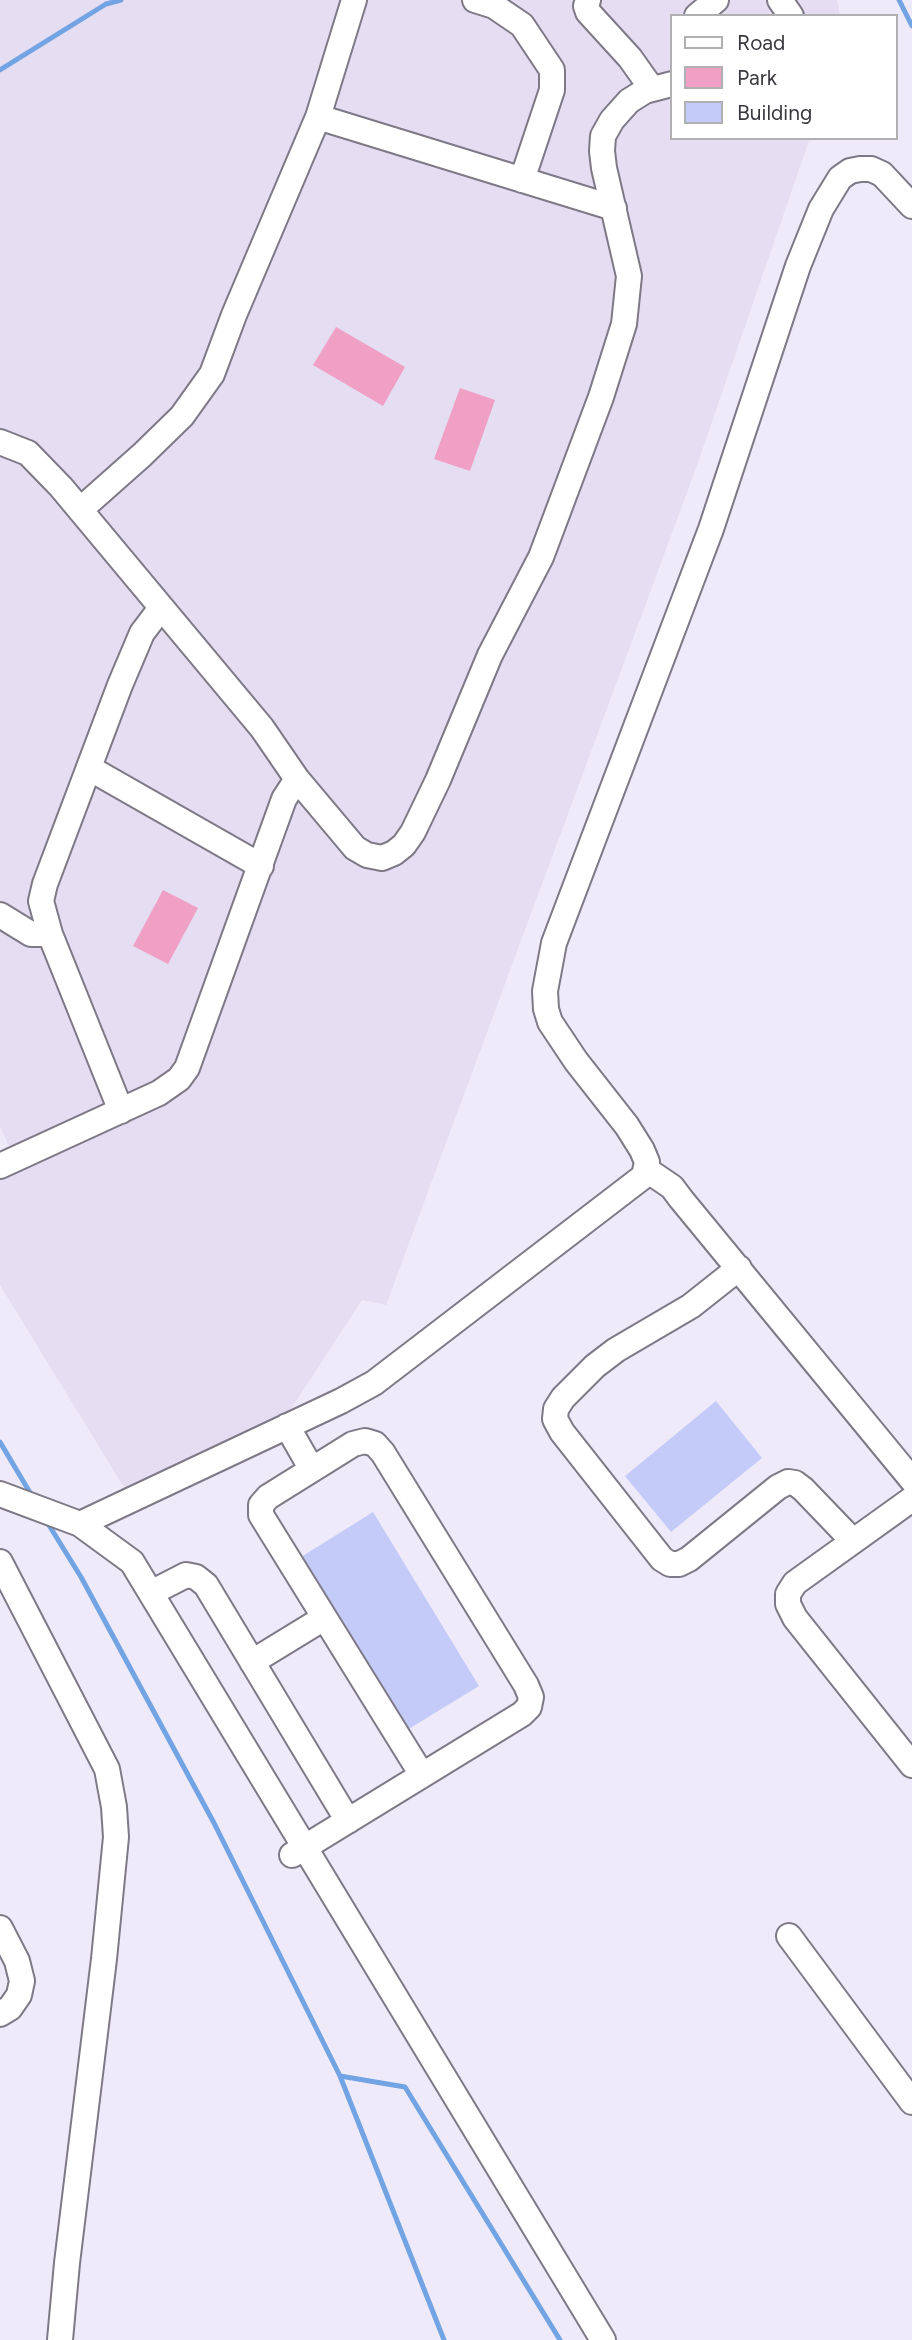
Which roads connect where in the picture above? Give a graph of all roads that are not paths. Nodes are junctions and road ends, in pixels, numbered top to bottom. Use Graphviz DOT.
graph roads {
  1 [pos="354,0"];
  2 [pos="475,0"];
  3 [pos="588,0"];
  4 [pos="662,87"];
  5 [pos="318,117"];
  6 [pos="522,180"];
  7 [pos="912,206"];
  8 [pos="614,208"];
  9 [pos="0,442"];
  10 [pos="80,510"];
  11 [pos="161,608"];
  12 [pos="89,768"];
  13 [pos="297,779"];
  14 [pos="261,866"];
  15 [pos="0,915"];
  16 [pos="50,934"];
  17 [pos="121,1111"];
  18 [pos="0,1166"];
  19 [pos="647,1171"];
  20 [pos="739,1268"];
  21 [pos="287,1426"];
  22 [pos="312,1468"];
  23 [pos="912,1480"];
  24 [pos="8,1497"];
  25 [pos="912,1499"];
  26 [pos="72,1520"];
  27 [pos="853,1541"];
  28 [pos="118,1554"];
  29 [pos="0,1562"];
  30 [pos="7,1592"];
  31 [pos="151,1593"];
  32 [pos="324,1618"];
  33 [pos="253,1662"];
  34 [pos="912,1765"];
  35 [pos="422,1775"];
  36 [pos="348,1821"];
  37 [pos="298,1851"];
  38 [pos="0,1928"];
  39 [pos="789,1936"];
  40 [pos="0,2014"];
  41 [pos="912,2102"];
  42 [pos="60,2340"];
  43 [pos="583,2340"];
  44 [pos="603,2340"];
  1 -- 5 [label="street"];
  2 -- 6 [label="street"];
  3 -- 4 [label="street"];
  4 -- 8 [label="street"];
  5 -- 6 [label="street"];
  5 -- 10 [label="street"];
  6 -- 8 [label="street"];
  7 -- 19 [label="street"];
  8 -- 13 [label="street"];
  9 -- 10 [label="street"];
  10 -- 11 [label="street"];
  11 -- 12 [label="street"];
  11 -- 13 [label="street"];
  12 -- 14 [label="street"];
  12 -- 16 [label="street"];
  13 -- 14 [label="street"];
  14 -- 17 [label="street"];
  15 -- 16 [label="street"];
  16 -- 17 [label="street"];
  17 -- 18 [label="street"];
  19 -- 20 [label="street"];
  19 -- 21 [label="street"];
  20 -- 23 [label="street"];
  20 -- 27 [label="street"];
  21 -- 22 [label="street"];
  21 -- 26 [label="street"];
  22 -- 32 [label="street"];
  22 -- 35 [label="street"];
  24 -- 26 [label="street"];
  25 -- 27 [label="street"];
  26 -- 28 [label="street"];
  27 -- 34 [label="street"];
  28 -- 31 [label="street"];
  28 -- 37 [label="street"];
  29 -- 30 [label="street"];
  30 -- 42 [label="street"];
  31 -- 33 [label="street"];
  31 -- 37 [label="street"];
  32 -- 33 [label="street"];
  32 -- 35 [label="street"];
  33 -- 36 [label="street"];
  35 -- 36 [label="street"];
  36 -- 37 [label="street"];
  37 -- 43 [label="street"];
  37 -- 44 [label="street"];
  38 -- 40 [label="street"];
  39 -- 41 [label="street"];
}
